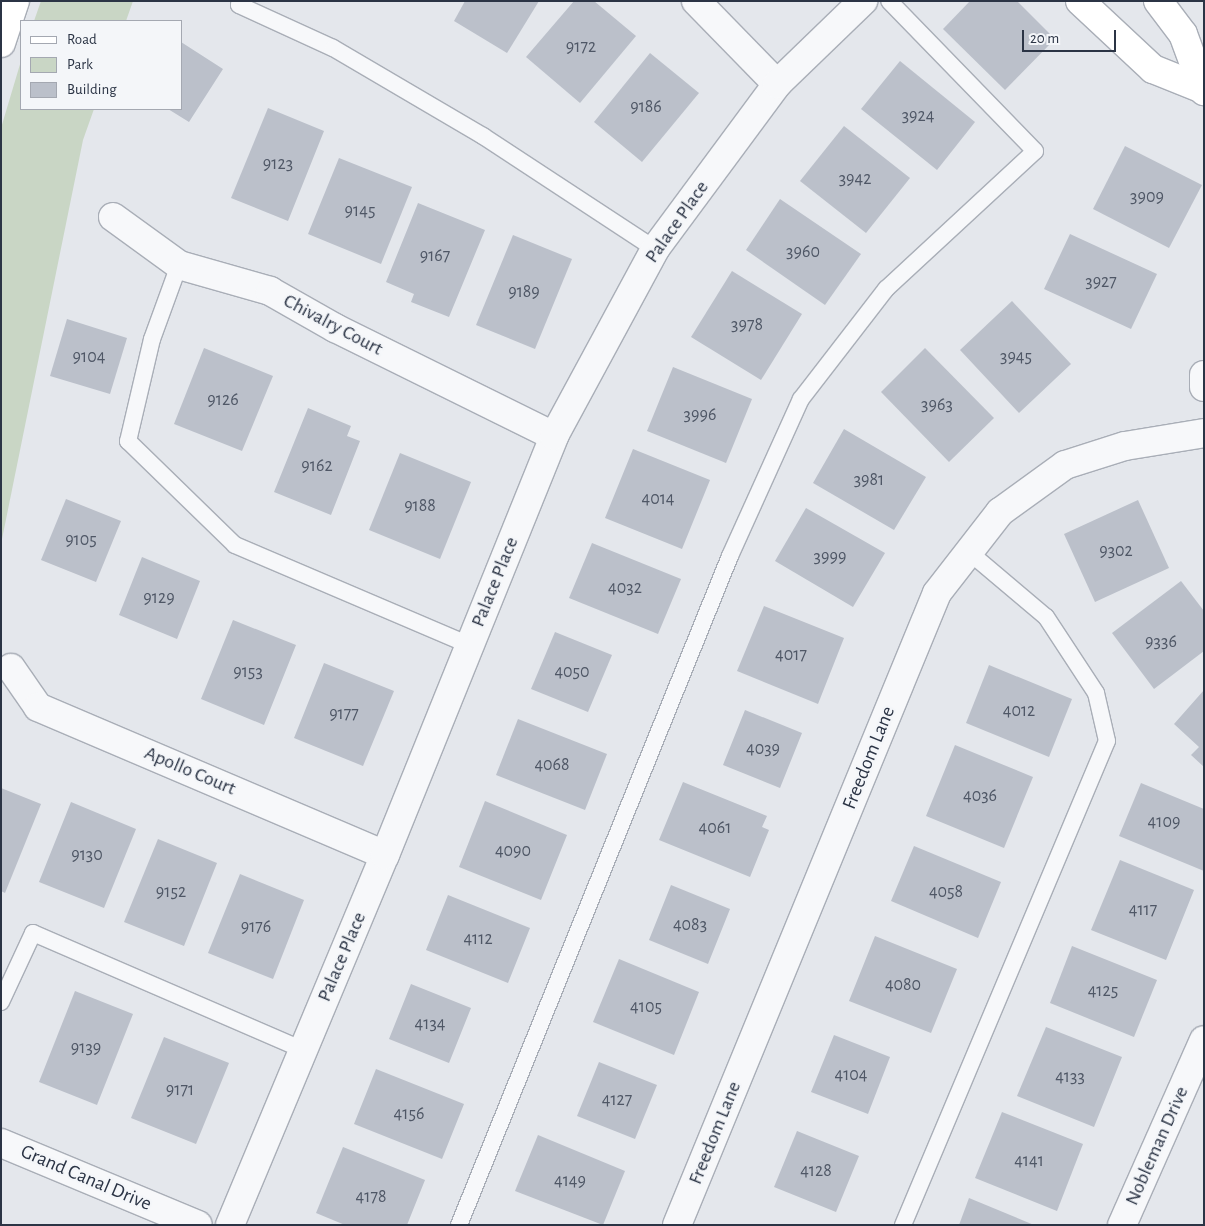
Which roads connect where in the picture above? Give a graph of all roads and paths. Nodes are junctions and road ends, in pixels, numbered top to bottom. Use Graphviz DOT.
graph roads {
  1 [pos="15,1"];
  2 [pos="240,1"];
  3 [pos="696,1"];
  4 [pos="863,1"];
  5 [pos="889,1"];
  6 [pos="1080,1"];
  7 [pos="1158,1"];
  8 [pos="1,43"];
  9 [pos="777,84"];
  10 [pos="1202,90"];
  11 [pos="113,217"];
  12 [pos="655,249"];
  13 [pos="180,264"];
  14 [pos="1204,375"];
  15 [pos="1204,387"];
  16 [pos="1204,433"];
  17 [pos="554,436"];
  18 [pos="969,552"];
  19 [pos="469,645"];
  20 [pos="11,668"];
  21 [pos="385,854"];
  22 [pos="1,1002"];
  23 [pos="1204,1040"];
  24 [pos="303,1050"];
  25 [pos="1,1143"];
  26 [pos="198,1225"];
  27 [pos="230,1225"];
  28 [pos="459,1225"];
  29 [pos="677,1225"];
  30 [pos="903,1225"];
  31 [pos="1122,1225"];
  1 -- 8 [label="street"];
  2 -- 12 [label="lane"];
  3 -- 9 [label="street"];
  4 -- 9 [label="street, Palace Place"];
  5 -- 28 [label="lane"];
  6 -- 10 [label="street"];
  7 -- 10 [label="street"];
  9 -- 12 [label="street, Palace Place"];
  11 -- 13 [label="street, Chivalry Court"];
  12 -- 17 [label="street, Palace Place"];
  13 -- 17 [label="street, Chivalry Court"];
  13 -- 19 [label="lane"];
  14 -- 15 [label="street"];
  16 -- 18 [label="street, Freedom Lane"];
  17 -- 19 [label="street, Palace Place"];
  18 -- 29 [label="street, Freedom Lane"];
  18 -- 30 [label="lane"];
  19 -- 21 [label="street, Palace Place"];
  20 -- 21 [label="street, Apollo Court"];
  21 -- 24 [label="street, Palace Place"];
  22 -- 24 [label="lane"];
  23 -- 31 [label="street, Nobleman Drive"];
  24 -- 27 [label="street, Palace Place"];
  25 -- 26 [label="street, Grand Canal Drive"];
}
